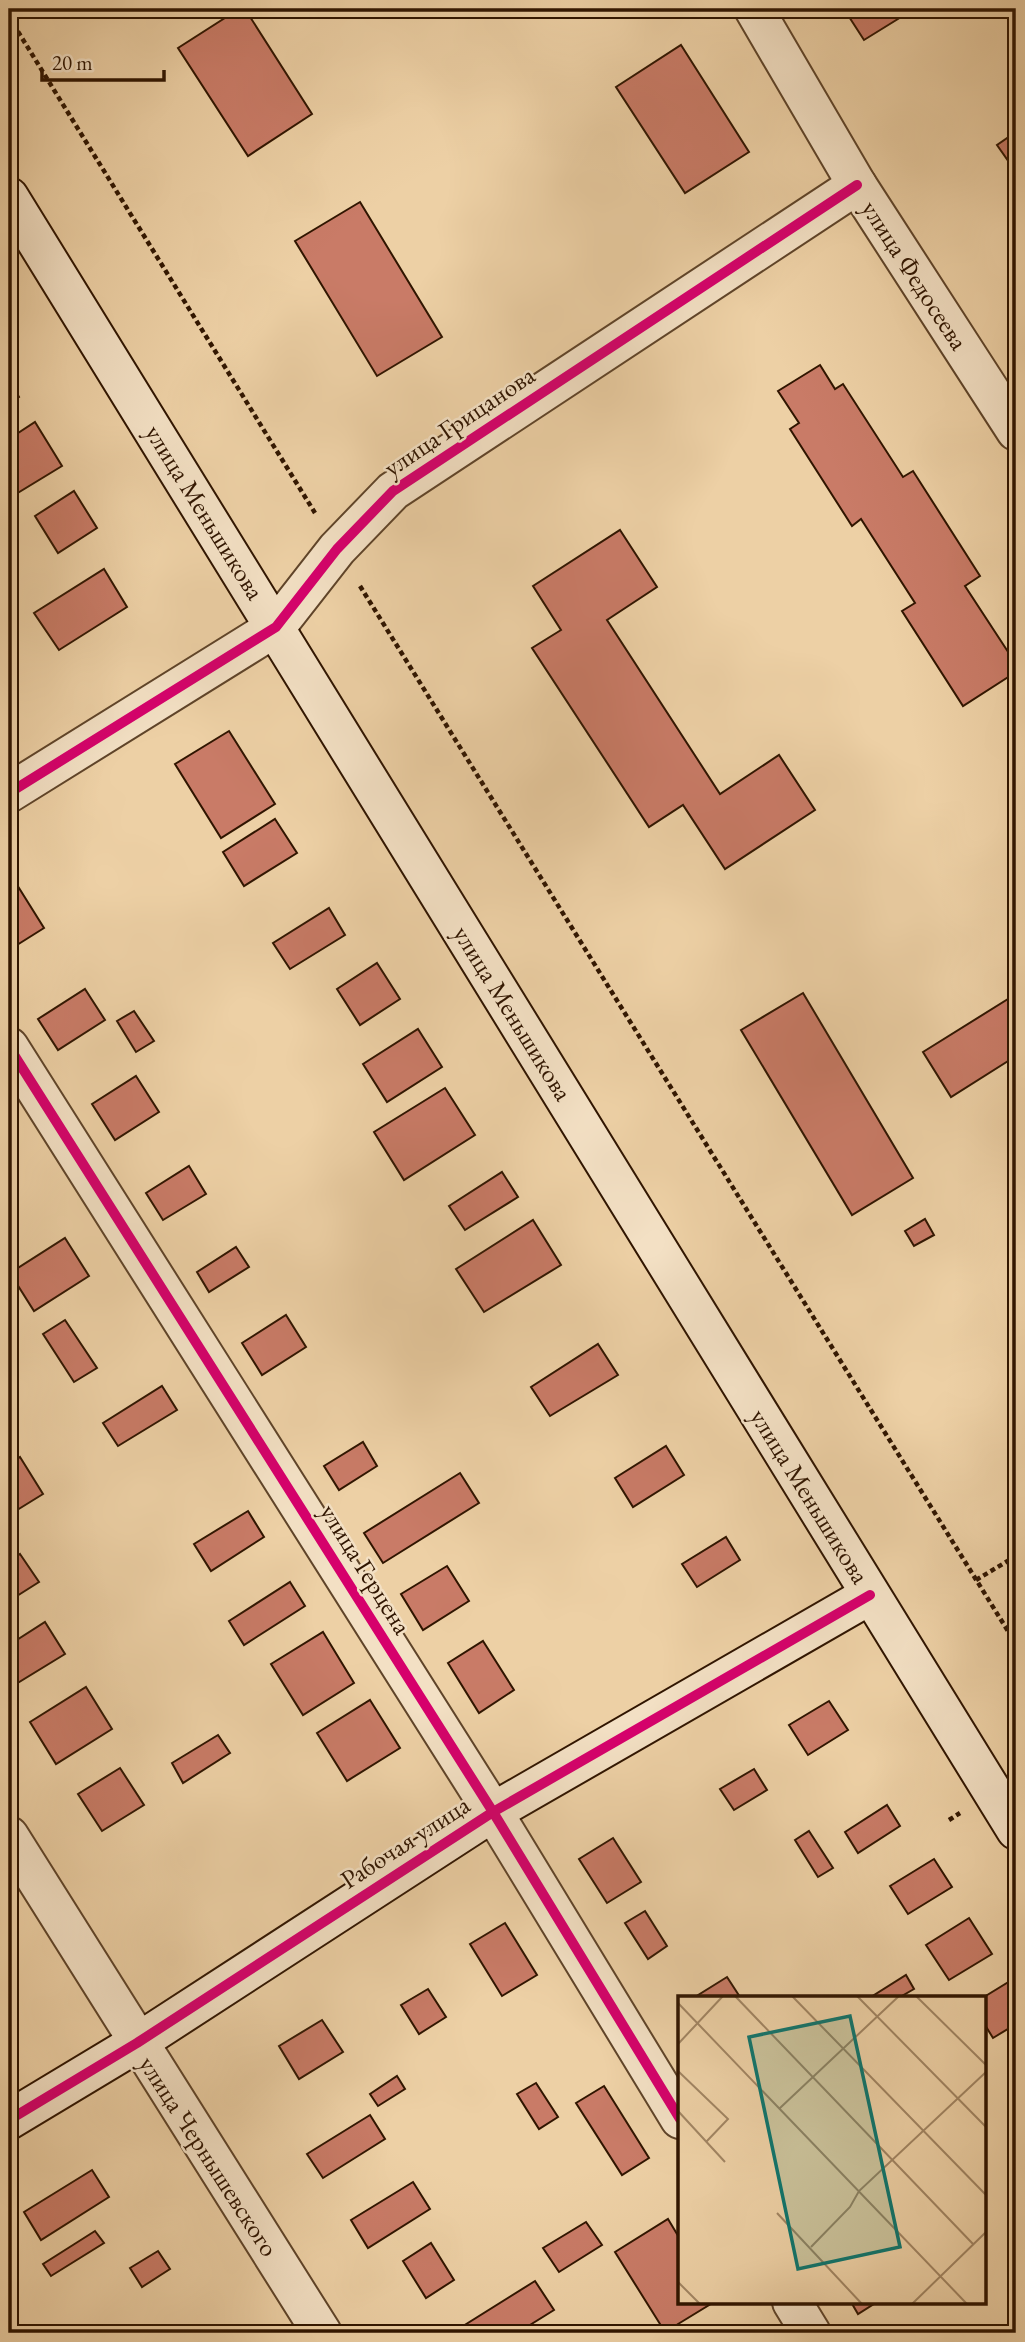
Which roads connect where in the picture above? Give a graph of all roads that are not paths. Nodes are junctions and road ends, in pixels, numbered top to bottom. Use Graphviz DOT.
graph roads {
  1 [pos="754,9"];
  2 [pos="857,185"];
  3 [pos="9,197"];
  4 [pos="1016,431"];
  5 [pos="276,627"];
  6 [pos="9,793"];
  7 [pos="9,1047"];
  8 [pos="870,1594"];
  9 [pos="493,1812"];
  10 [pos="1016,1830"];
  11 [pos="9,1836"];
  12 [pos="137,2043"];
  13 [pos="678,2116"];
  14 [pos="9,2120"];
  15 [pos="793,2304"];
  16 [pos="322,2333"];
  17 [pos="811,2333"];
  1 -- 2 [label="street, улица Федосеева"];
  2 -- 4 [label="street, улица Федосеева"];
  2 -- 5 [label="street, улица Грицанова"];
  3 -- 5 [label="street, улица Меньшикова"];
  5 -- 6 [label="street, улица Грицанова"];
  5 -- 8 [label="street, улица Меньшикова"];
  7 -- 9 [label="street, улица Герцена"];
  8 -- 9 [label="street, Рабочая улица"];
  8 -- 10 [label="street, улица Меньшикова"];
  9 -- 12 [label="street, Рабочая улица"];
  9 -- 13 [label="street, улица Герцена"];
  11 -- 12 [label="street, улица Чернышевского"];
  12 -- 14 [label="street, Рабочая улица"];
  12 -- 16 [label="street, улица Чернышевского"];
  15 -- 17 [label="street"];
}
